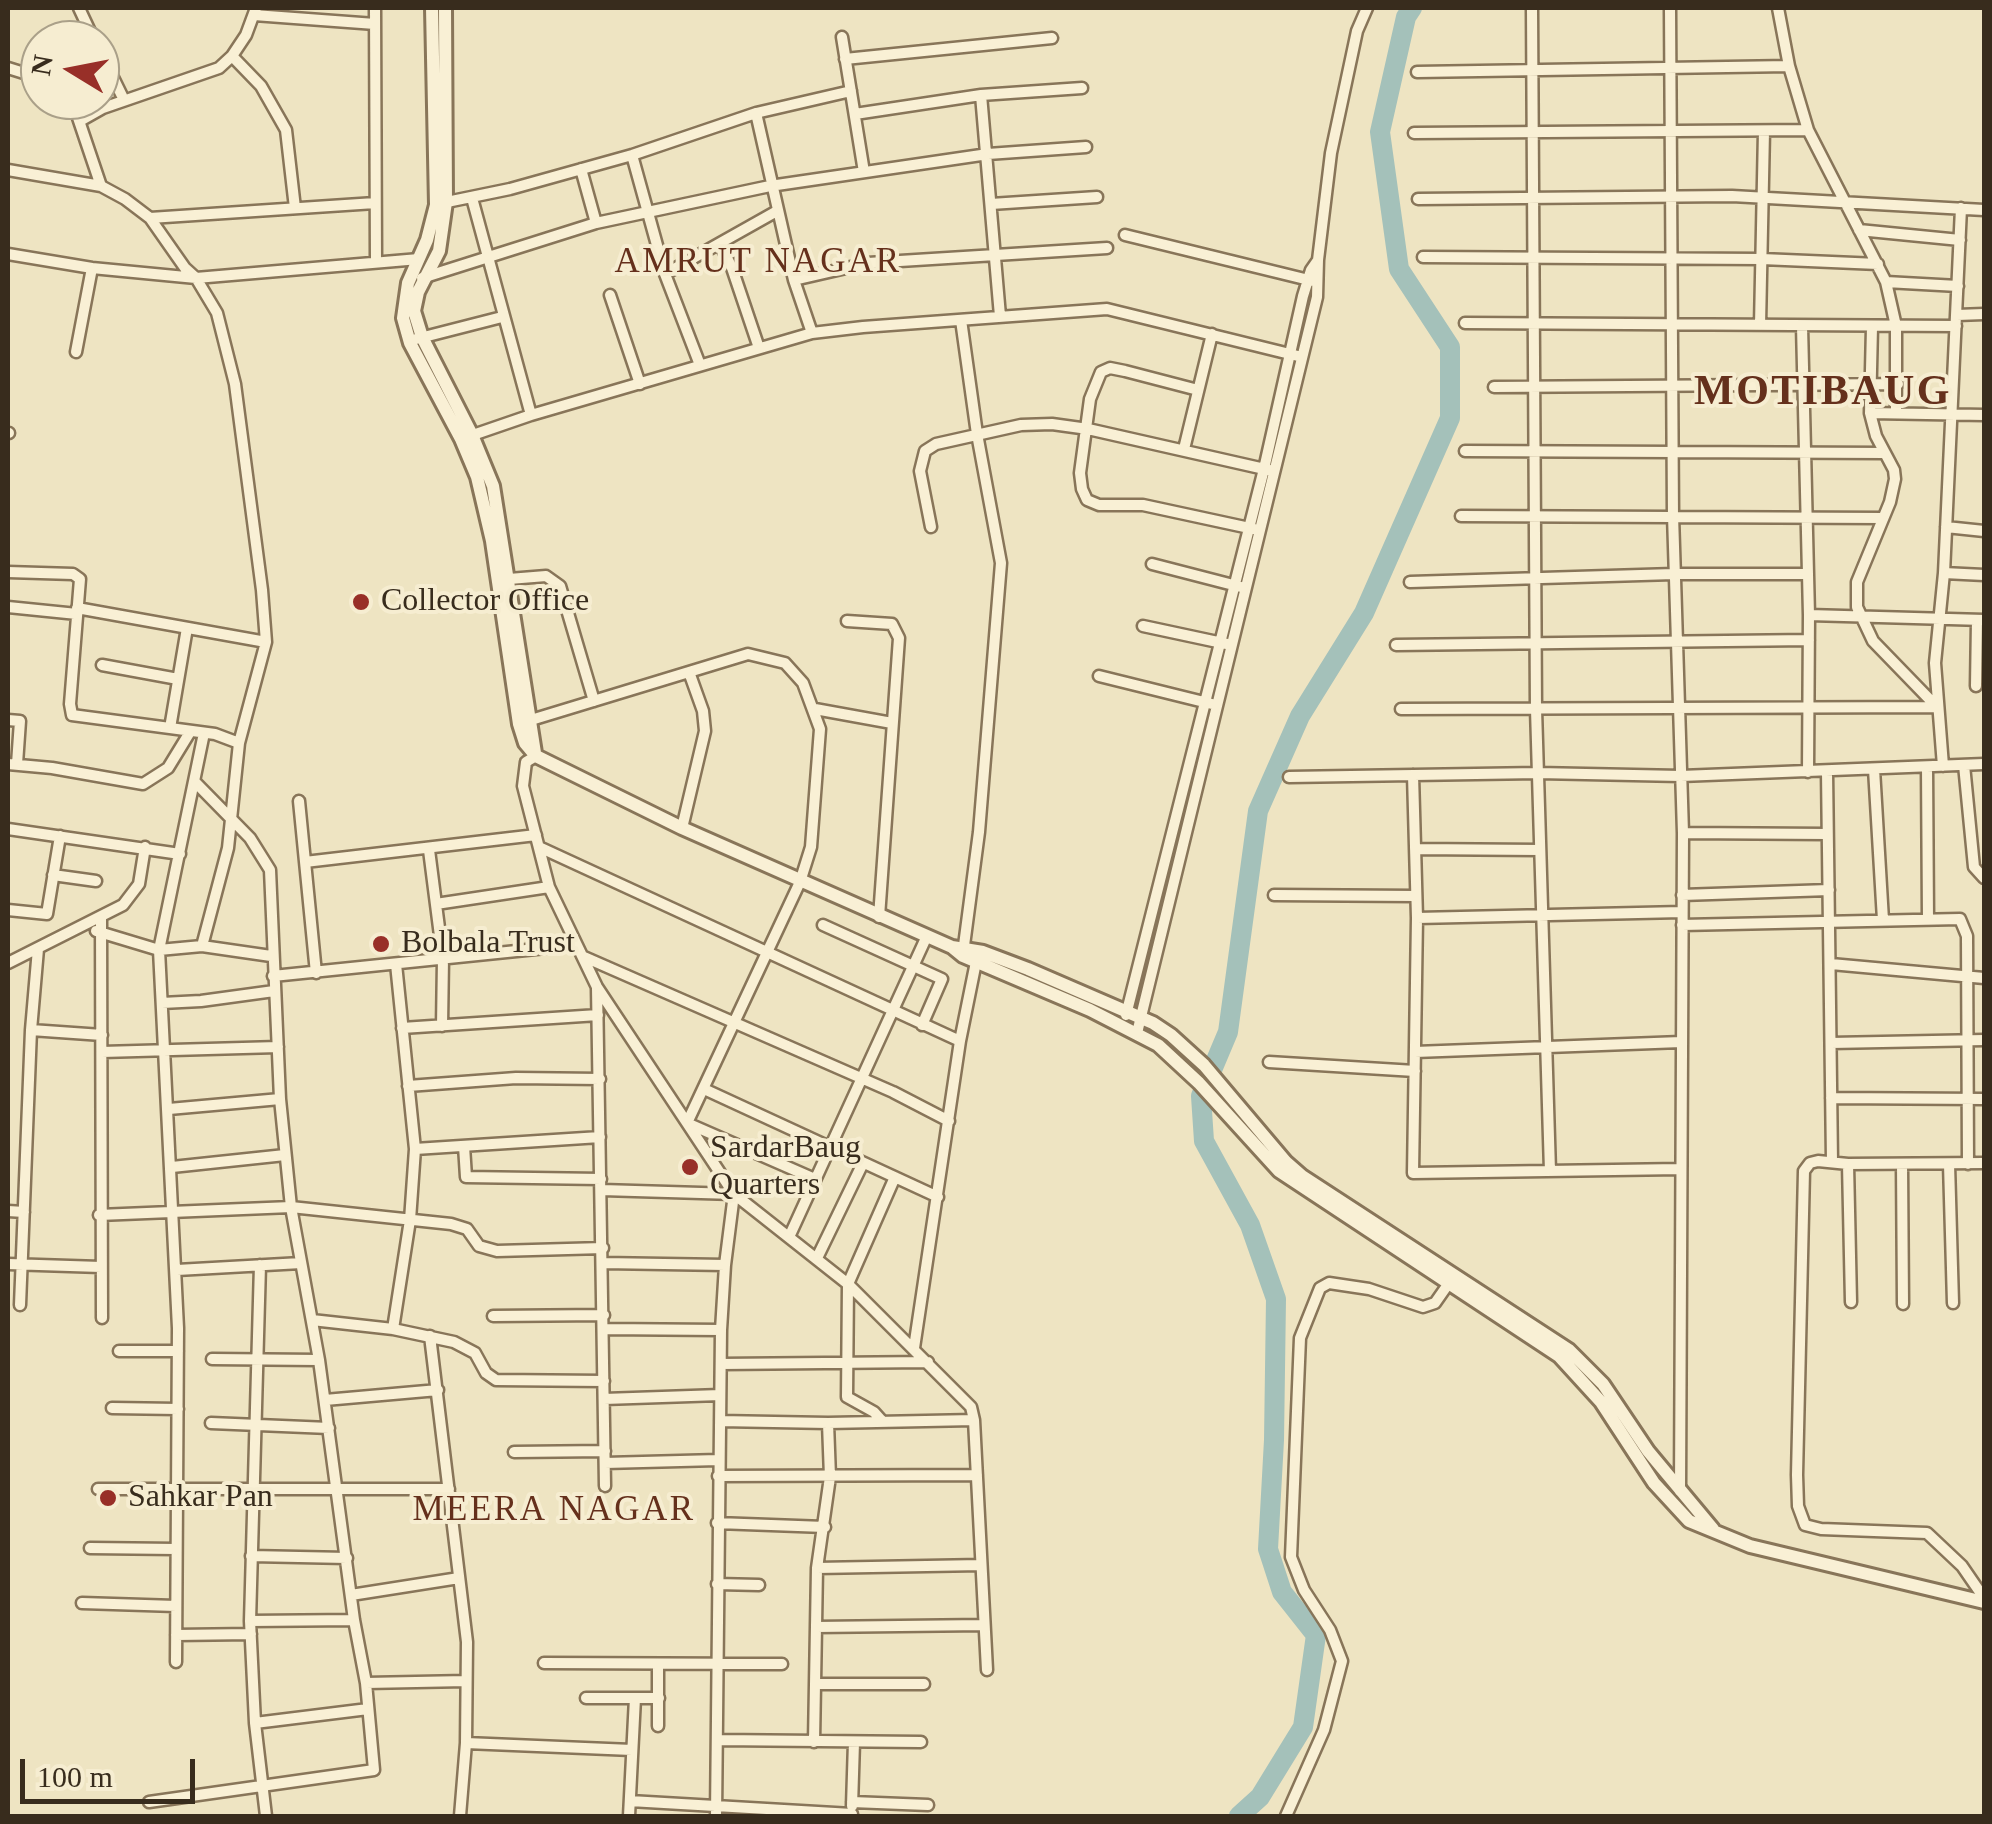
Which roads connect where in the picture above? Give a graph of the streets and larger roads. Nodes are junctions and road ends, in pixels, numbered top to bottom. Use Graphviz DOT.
graph roads {
  1 [pos="376,8"];
  2 [pos="432,8"];
  3 [pos="445,8"];
  4 [pos="1368,8"];
  5 [pos="1532,8"];
  6 [pos="1670,8"];
  7 [pos="1778,8"];
  8 [pos="255,11"];
  9 [pos="376,24"];
  10 [pos="842,37"];
  11 [pos="1052,38"];
  12 [pos="232,56"];
  13 [pos="845,58"];
  14 [pos="1789,66"];
  15 [pos="1532,70"];
  16 [pos="1670,70"];
  17 [pos="1417,72"];
  18 [pos="1082,88"];
  19 [pos="851,91"];
  20 [pos="120,92"];
  21 [pos="981,96"];
  22 [pos="124,100"];
  23 [pos="756,113"];
  24 [pos="855,114"];
  25 [pos="80,121"];
  26 [pos="1808,130"];
  27 [pos="1764,131"];
  28 [pos="1414,132"];
  29 [pos="1533,132"];
  30 [pos="1670,132"];
  31 [pos="1086,148"];
  32 [pos="988,154"];
  33 [pos="632,155"];
  34 [pos="8,170"];
  35 [pos="581,170"];
  36 [pos="864,172"];
  37 [pos="101,186"];
  38 [pos="770,186"];
  39 [pos="1097,196"];
  40 [pos="1533,196"];
  41 [pos="1671,196"];
  42 [pos="1764,197"];
  43 [pos="472,198"];
  44 [pos="1418,199"];
  45 [pos="1844,202"];
  46 [pos="374,203"];
  47 [pos="441,203"];
  48 [pos="991,204"];
  49 [pos="295,208"];
  50 [pos="1962,208"];
  51 [pos="1984,210"];
  52 [pos="646,211"];
  53 [pos="777,211"];
  54 [pos="150,218"];
  55 [pos="596,223"];
  56 [pos="1859,230"];
  57 [pos="1125,236"];
  58 [pos="1960,240"];
  59 [pos="720,244"];
  60 [pos="1108,248"];
  61 [pos="8,254"];
  62 [pos="1423,256"];
  63 [pos="995,257"];
  64 [pos="420,258"];
  65 [pos="489,258"];
  66 [pos="1762,259"];
  67 [pos="1534,260"];
  68 [pos="1672,260"];
  69 [pos="376,262"];
  70 [pos="1878,264"];
  71 [pos="92,268"];
  72 [pos="664,274"];
  73 [pos="425,276"];
  74 [pos="196,278"];
  75 [pos="794,280"];
  76 [pos="1313,281"];
  77 [pos="1886,282"];
  78 [pos="408,283"];
  79 [pos="1958,286"];
  80 [pos="610,295"];
  81 [pos="1984,314"];
  82 [pos="1000,316"];
  83 [pos="502,317"];
  84 [pos="960,320"];
  85 [pos="1956,320"];
  86 [pos="1465,323"];
  87 [pos="1534,324"];
  88 [pos="1760,325"];
  89 [pos="1674,326"];
  90 [pos="1802,326"];
  91 [pos="1896,326"];
  92 [pos="1872,327"];
  93 [pos="812,333"];
  94 [pos="1212,334"];
  95 [pos="416,340"];
  96 [pos="758,348"];
  97 [pos="76,352"];
  98 [pos="1296,355"];
  99 [pos="700,365"];
  100 [pos="640,384"];
  101 [pos="1898,384"];
  102 [pos="1870,385"];
  103 [pos="1804,386"];
  104 [pos="1494,387"];
  105 [pos="1674,387"];
  106 [pos="1534,388"];
  107 [pos="1198,390"];
  108 [pos="1870,413"];
  109 [pos="1896,413"];
  110 [pos="532,414"];
  111 [pos="1952,414"];
  112 [pos="1984,415"];
  113 [pos="1088,429"];
  114 [pos="977,434"];
  115 [pos="467,437"];
  116 [pos="1184,449"];
  117 [pos="1464,451"];
  118 [pos="1535,451"];
  119 [pos="1805,451"];
  120 [pos="1674,453"];
  121 [pos="1885,453"];
  122 [pos="1269,470"];
  123 [pos="1536,514"];
  124 [pos="1673,515"];
  125 [pos="1461,516"];
  126 [pos="1808,517"];
  127 [pos="1883,518"];
  128 [pos="932,527"];
  129 [pos="1946,527"];
  130 [pos="1255,529"];
  131 [pos="1984,530"];
  132 [pos="1152,564"];
  133 [pos="8,572"];
  134 [pos="1944,573"];
  135 [pos="1674,574"];
  136 [pos="1808,574"];
  137 [pos="1984,574"];
  138 [pos="1536,577"];
  139 [pos="509,579"];
  140 [pos="1410,582"];
  141 [pos="1241,587"];
  142 [pos="8,607"];
  143 [pos="77,611"];
  144 [pos="1809,615"];
  145 [pos="1859,617"];
  146 [pos="1938,619"];
  147 [pos="1981,620"];
  148 [pos="846,621"];
  149 [pos="1143,626"];
  150 [pos="187,628"];
  151 [pos="1677,640"];
  152 [pos="1809,640"];
  153 [pos="266,642"];
  154 [pos="1220,642"];
  155 [pos="1537,642"];
  156 [pos="1396,645"];
  157 [pos="1232,646"];
  158 [pos="102,665"];
  159 [pos="689,672"];
  160 [pos="1099,676"];
  161 [pos="178,679"];
  162 [pos="1976,686"];
  163 [pos="594,701"];
  164 [pos="1212,704"];
  165 [pos="1808,706"];
  166 [pos="1937,707"];
  167 [pos="814,709"];
  168 [pos="1401,709"];
  169 [pos="1536,709"];
  170 [pos="1679,709"];
  171 [pos="8,720"];
  172 [pos="531,720"];
  173 [pos="892,723"];
  174 [pos="170,728"];
  175 [pos="190,732"];
  176 [pos="204,733"];
  177 [pos="240,743"];
  178 [pos="536,756"];
  179 [pos="12,764"];
  180 [pos="1984,764"];
  181 [pos="1964,765"];
  182 [pos="1943,766"];
  183 [pos="1927,767"];
  184 [pos="1874,769"];
  185 [pos="1808,772"];
  186 [pos="1827,772"];
  187 [pos="1538,773"];
  188 [pos="1413,775"];
  189 [pos="1682,776"];
  190 [pos="1290,777"];
  191 [pos="196,782"];
  192 [pos="299,801"];
  193 [pos="231,818"];
  194 [pos="682,828"];
  195 [pos="8,829"];
  196 [pos="1682,833"];
  197 [pos="1827,834"];
  198 [pos="60,836"];
  199 [pos="537,841"];
  200 [pos="144,847"];
  201 [pos="1415,848"];
  202 [pos="429,850"];
  203 [pos="1540,850"];
  204 [pos="180,854"];
  205 [pos="305,862"];
  206 [pos="54,875"];
  207 [pos="1984,878"];
  208 [pos="96,881"];
  209 [pos="800,882"];
  210 [pos="549,888"];
  211 [pos="1829,890"];
  212 [pos="1274,895"];
  213 [pos="1682,895"];
  214 [pos="1416,896"];
  215 [pos="436,904"];
  216 [pos="8,910"];
  217 [pos="1682,912"];
  218 [pos="1542,914"];
  219 [pos="101,917"];
  220 [pos="878,917"];
  221 [pos="1417,918"];
  222 [pos="1928,918"];
  223 [pos="1883,920"];
  224 [pos="1830,921"];
  225 [pos="1682,924"];
  226 [pos="84,925"];
  227 [pos="823,925"];
  228 [pos="101,933"];
  229 [pos="926,938"];
  230 [pos="202,946"];
  231 [pos="38,948"];
  232 [pos="159,950"];
  233 [pos="579,950"];
  234 [pos="766,952"];
  235 [pos="964,953"];
  236 [pos="271,956"];
  237 [pos="442,959"];
  238 [pos="8,962"];
  239 [pos="396,964"];
  240 [pos="1830,964"];
  241 [pos="913,965"];
  242 [pos="316,972"];
  243 [pos="273,976"];
  244 [pos="1968,978"];
  245 [pos="1984,978"];
  246 [pos="597,986"];
  247 [pos="274,990"];
  248 [pos="162,1003"];
  249 [pos="892,1011"];
  250 [pos="1134,1014"];
  251 [pos="598,1015"];
  252 [pos="736,1022"];
  253 [pos="922,1025"];
  254 [pos="1122,1025"];
  255 [pos="442,1026"];
  256 [pos="402,1028"];
  257 [pos="31,1030"];
  258 [pos="1136,1033"];
  259 [pos="102,1034"];
  260 [pos="1984,1040"];
  261 [pos="1968,1041"];
  262 [pos="960,1042"];
  263 [pos="1681,1042"];
  264 [pos="1832,1043"];
  265 [pos="278,1047"];
  266 [pos="1546,1047"];
  267 [pos="166,1051"];
  268 [pos="102,1052"];
  269 [pos="1415,1052"];
  270 [pos="1269,1062"];
  271 [pos="1415,1071"];
  272 [pos="860,1078"];
  273 [pos="600,1079"];
  274 [pos="408,1086"];
  275 [pos="704,1089"];
  276 [pos="280,1098"];
  277 [pos="1831,1098"];
  278 [pos="1984,1098"];
  279 [pos="1970,1099"];
  280 [pos="170,1109"];
  281 [pos="949,1121"];
  282 [pos="687,1123"];
  283 [pos="1249,1128"];
  284 [pos="600,1137"];
  285 [pos="464,1146"];
  286 [pos="828,1147"];
  287 [pos="415,1149"];
  288 [pos="1267,1149"];
  289 [pos="285,1155"];
  290 [pos="864,1162"];
  291 [pos="1832,1162"];
  292 [pos="1984,1163"];
  293 [pos="1848,1164"];
  294 [pos="1902,1164"];
  295 [pos="1949,1164"];
  296 [pos="1968,1164"];
  297 [pos="172,1167"];
  298 [pos="1680,1169"];
  299 [pos="1550,1171"];
  300 [pos="896,1178"];
  301 [pos="815,1179"];
  302 [pos="601,1184"];
  303 [pos="734,1194"];
  304 [pos="938,1196"];
  305 [pos="290,1208"];
  306 [pos="8,1211"];
  307 [pos="24,1212"];
  308 [pos="174,1213"];
  309 [pos="100,1214"];
  310 [pos="410,1220"];
  311 [pos="790,1235"];
  312 [pos="602,1248"];
  313 [pos="817,1258"];
  314 [pos="301,1263"];
  315 [pos="603,1263"];
  316 [pos="8,1264"];
  317 [pos="22,1265"];
  318 [pos="725,1265"];
  319 [pos="260,1266"];
  320 [pos="101,1267"];
  321 [pos="177,1270"];
  322 [pos="1448,1282"];
  323 [pos="848,1284"];
  324 [pos="1851,1302"];
  325 [pos="1952,1302"];
  326 [pos="20,1304"];
  327 [pos="1903,1304"];
  328 [pos="604,1315"];
  329 [pos="492,1316"];
  330 [pos="102,1318"];
  331 [pos="312,1320"];
  332 [pos="393,1330"];
  333 [pos="604,1330"];
  334 [pos="722,1330"];
  335 [pos="430,1336"];
  336 [pos="914,1348"];
  337 [pos="119,1351"];
  338 [pos="178,1352"];
  339 [pos="1569,1358"];
  340 [pos="212,1359"];
  341 [pos="257,1360"];
  342 [pos="320,1360"];
  343 [pos="928,1362"];
  344 [pos="721,1364"];
  345 [pos="846,1364"];
  346 [pos="604,1380"];
  347 [pos="438,1390"];
  348 [pos="720,1395"];
  349 [pos="604,1399"];
  350 [pos="325,1400"];
  351 [pos="112,1408"];
  352 [pos="178,1409"];
  353 [pos="974,1420"];
  354 [pos="720,1421"];
  355 [pos="211,1422"];
  356 [pos="883,1422"];
  357 [pos="254,1424"];
  358 [pos="828,1424"];
  359 [pos="329,1428"];
  360 [pos="514,1452"];
  361 [pos="605,1457"];
  362 [pos="718,1460"];
  363 [pos="977,1475"];
  364 [pos="718,1476"];
  365 [pos="830,1477"];
  366 [pos="605,1486"];
  367 [pos="252,1488"];
  368 [pos="98,1489"];
  369 [pos="338,1489"];
  370 [pos="449,1489"];
  371 [pos="177,1491"];
  372 [pos="1680,1491"];
  373 [pos="717,1523"];
  374 [pos="825,1527"];
  375 [pos="1718,1534"];
  376 [pos="90,1548"];
  377 [pos="176,1549"];
  378 [pos="251,1556"];
  379 [pos="346,1558"];
  380 [pos="982,1566"];
  381 [pos="817,1568"];
  382 [pos="459,1578"];
  383 [pos="716,1584"];
  384 [pos="759,1585"];
  385 [pos="351,1595"];
  386 [pos="1984,1600"];
  387 [pos="82,1603"];
  388 [pos="176,1606"];
  389 [pos="354,1620"];
  390 [pos="250,1621"];
  391 [pos="984,1625"];
  392 [pos="816,1627"];
  393 [pos="250,1634"];
  394 [pos="176,1635"];
  395 [pos="176,1662"];
  396 [pos="544,1662"];
  397 [pos="718,1663"];
  398 [pos="658,1664"];
  399 [pos="782,1664"];
  400 [pos="986,1670"];
  401 [pos="466,1682"];
  402 [pos="366,1683"];
  403 [pos="815,1684"];
  404 [pos="924,1684"];
  405 [pos="586,1698"];
  406 [pos="635,1698"];
  407 [pos="659,1698"];
  408 [pos="368,1710"];
  409 [pos="254,1724"];
  410 [pos="658,1726"];
  411 [pos="718,1740"];
  412 [pos="814,1742"];
  413 [pos="854,1742"];
  414 [pos="921,1742"];
  415 [pos="466,1743"];
  416 [pos="632,1750"];
  417 [pos="262,1786"];
  418 [pos="149,1802"];
  419 [pos="630,1802"];
  420 [pos="928,1805"];
  421 [pos="852,1811"];
  422 [pos="717,1812"];
  423 [pos="784,1814"];
  424 [pos="266,1816"];
  425 [pos="460,1816"];
  426 [pos="628,1816"];
  427 [pos="1286,1816"];
  1 -- 9 [label="street"];
  2 -- 47 [label="street"];
  3 -- 47 [label="street"];
  4 -- 76 [label="street"];
  5 -- 15 [label="street"];
  6 -- 16 [label="street"];
  7 -- 14 [label="street"];
  8 -- 9 [label="street"];
  8 -- 12 [label="street"];
  9 -- 46 [label="street"];
  10 -- 13 [label="street"];
  11 -- 13 [label="street"];
  12 -- 22 [label="street"];
  12 -- 49 [label="street"];
  13 -- 19 [label="street"];
  14 -- 16 [label="street"];
  14 -- 26 [label="street"];
  15 -- 16 [label="street"];
  15 -- 17 [label="street"];
  15 -- 29 [label="street"];
  16 -- 30 [label="street"];
  18 -- 21 [label="street"];
  19 -- 23 [label="street"];
  19 -- 24 [label="street"];
  20 -- 22 [label="street"];
  21 -- 24 [label="street"];
  21 -- 32 [label="street"];
  22 -- 25 [label="street"];
  23 -- 33 [label="street"];
  23 -- 38 [label="street"];
  24 -- 36 [label="street"];
  25 -- 37 [label="street"];
  26 -- 27 [label="street"];
  26 -- 45 [label="street"];
  27 -- 30 [label="street"];
  27 -- 42 [label="street"];
  28 -- 29 [label="street"];
  29 -- 30 [label="street"];
  29 -- 40 [label="street"];
  30 -- 41 [label="street"];
  31 -- 32 [label="street"];
  32 -- 36 [label="street"];
  32 -- 48 [label="street"];
  33 -- 35 [label="street"];
  33 -- 52 [label="street"];
  34 -- 37 [label="street"];
  35 -- 43 [label="street"];
  35 -- 55 [label="street"];
  36 -- 38 [label="street"];
  37 -- 54 [label="street"];
  38 -- 52 [label="street"];
  38 -- 53 [label="street"];
  39 -- 48 [label="street"];
  40 -- 41 [label="street"];
  40 -- 44 [label="street"];
  40 -- 67 [label="street"];
  41 -- 42 [label="street"];
  41 -- 68 [label="street"];
  42 -- 45 [label="street"];
  42 -- 66 [label="street"];
  43 -- 47 [label="street"];
  43 -- 65 [label="street"];
  45 -- 50 [label="street"];
  45 -- 56 [label="street"];
  46 -- 49 [label="street"];
  46 -- 69 [label="street"];
  47 -- 64 [label="street"];
  47 -- 73 [label="street"];
  48 -- 63 [label="street"];
  49 -- 54 [label="street"];
  50 -- 51 [label="street"];
  50 -- 58 [label="street"];
  52 -- 55 [label="street"];
  52 -- 72 [label="street"];
  53 -- 59 [label="street"];
  53 -- 75 [label="street"];
  54 -- 74 [label="street"];
  55 -- 65 [label="street"];
  56 -- 58 [label="street"];
  56 -- 70 [label="street"];
  57 -- 76 [label="street"];
  58 -- 79 [label="street"];
  59 -- 72 [label="street"];
  59 -- 96 [label="street"];
  60 -- 63 [label="street"];
  61 -- 71 [label="street"];
  62 -- 67 [label="street"];
  63 -- 75 [label="street"];
  63 -- 82 [label="street"];
  64 -- 69 [label="street"];
  64 -- 78 [label="street"];
  65 -- 73 [label="street"];
  65 -- 83 [label="street"];
  66 -- 68 [label="street"];
  66 -- 70 [label="street"];
  66 -- 88 [label="street"];
  67 -- 68 [label="street"];
  67 -- 87 [label="street"];
  68 -- 89 [label="street"];
  69 -- 74 [label="street"];
  70 -- 77 [label="street"];
  71 -- 74 [label="street"];
  71 -- 97 [label="street"];
  72 -- 99 [label="street"];
  73 -- 78 [label="street"];
  73 -- 95 [label="street"];
  74 -- 153 [label="street"];
  75 -- 93 [label="street"];
  76 -- 98 [label="street"];
  77 -- 79 [label="street"];
  77 -- 91 [label="street"];
  78 -- 95 [label="street"];
  79 -- 85 [label="street"];
  80 -- 100 [label="street"];
  81 -- 85 [label="street"];
  82 -- 84 [label="street"];
  82 -- 94 [label="street"];
  83 -- 95 [label="street"];
  83 -- 110 [label="street"];
  84 -- 93 [label="street"];
  84 -- 114 [label="street"];
  85 -- 91 [label="street"];
  85 -- 111 [label="street"];
  86 -- 87 [label="street"];
  87 -- 89 [label="street"];
  87 -- 106 [label="street"];
  88 -- 89 [label="street"];
  88 -- 90 [label="street"];
  89 -- 105 [label="street"];
  90 -- 92 [label="street"];
  90 -- 103 [label="street"];
  91 -- 92 [label="street"];
  91 -- 101 [label="street"];
  92 -- 102 [label="street"];
  93 -- 96 [label="street"];
  94 -- 98 [label="street"];
  94 -- 107 [label="street"];
  95 -- 115 [label="street"];
  96 -- 99 [label="street"];
  98 -- 122 [label="street"];
  99 -- 100 [label="street"];
  100 -- 110 [label="street"];
  101 -- 102 [label="street"];
  101 -- 109 [label="street"];
  102 -- 103 [label="street"];
  102 -- 108 [label="street"];
  103 -- 105 [label="street"];
  103 -- 119 [label="street"];
  104 -- 106 [label="street"];
  105 -- 106 [label="street"];
  105 -- 120 [label="street"];
  106 -- 118 [label="street"];
  107 -- 113 [label="street"];
  107 -- 116 [label="street"];
  108 -- 109 [label="street"];
  108 -- 121 [label="street"];
  109 -- 111 [label="street"];
  110 -- 115 [label="street"];
  111 -- 112 [label="street"];
  111 -- 129 [label="street"];
  113 -- 114 [label="street"];
  113 -- 116 [label="street"];
  113 -- 130 [label="street"];
  114 -- 128 [label="street"];
  114 -- 235 [label="street"];
  115 -- 139 [label="street"];
  115 -- 178 [label="street"];
  116 -- 122 [label="street"];
  117 -- 118 [label="street"];
  118 -- 120 [label="street"];
  118 -- 123 [label="street"];
  119 -- 120 [label="street"];
  119 -- 121 [label="street"];
  119 -- 126 [label="street"];
  120 -- 124 [label="street"];
  121 -- 127 [label="street"];
  122 -- 130 [label="street"];
  123 -- 124 [label="street"];
  123 -- 125 [label="street"];
  123 -- 138 [label="street"];
  124 -- 126 [label="street"];
  124 -- 135 [label="street"];
  126 -- 127 [label="street"];
  126 -- 136 [label="street"];
  127 -- 145 [label="street"];
  129 -- 131 [label="street"];
  129 -- 134 [label="street"];
  130 -- 141 [label="street"];
  132 -- 141 [label="street"];
  133 -- 143 [label="street"];
  134 -- 137 [label="street"];
  134 -- 146 [label="street"];
  135 -- 136 [label="street"];
  135 -- 138 [label="street"];
  135 -- 151 [label="street"];
  136 -- 144 [label="street"];
  138 -- 140 [label="street"];
  138 -- 155 [label="street"];
  139 -- 163 [label="street"];
  139 -- 172 [label="street"];
  141 -- 154 [label="street"];
  141 -- 157 [label="street"];
  142 -- 143 [label="street"];
  143 -- 150 [label="street"];
  143 -- 174 [label="street"];
  144 -- 145 [label="street"];
  144 -- 152 [label="street"];
  145 -- 146 [label="street"];
  145 -- 166 [label="street"];
  146 -- 147 [label="street"];
  146 -- 166 [label="street"];
  147 -- 162 [label="street"];
  148 -- 173 [label="street"];
  149 -- 154 [label="street"];
  150 -- 153 [label="street"];
  150 -- 161 [label="street"];
  151 -- 152 [label="street"];
  151 -- 155 [label="street"];
  151 -- 170 [label="street"];
  152 -- 165 [label="street"];
  153 -- 177 [label="street"];
  154 -- 157 [label="street"];
  154 -- 164 [label="street"];
  155 -- 156 [label="street"];
  155 -- 169 [label="street"];
  157 -- 164 [label="street"];
  158 -- 161 [label="street"];
  159 -- 163 [label="street"];
  159 -- 167 [label="street"];
  159 -- 194 [label="street"];
  160 -- 164 [label="street"];
  161 -- 174 [label="street"];
  163 -- 172 [label="street"];
  164 -- 250 [label="street"];
  165 -- 166 [label="street"];
  165 -- 170 [label="street"];
  165 -- 185 [label="street"];
  166 -- 182 [label="street"];
  167 -- 173 [label="street"];
  167 -- 209 [label="street"];
  168 -- 169 [label="street"];
  169 -- 170 [label="street"];
  169 -- 187 [label="street"];
  170 -- 189 [label="street"];
  171 -- 179 [label="street"];
  172 -- 178 [label="street"];
  173 -- 220 [label="street"];
  174 -- 175 [label="street"];
  175 -- 176 [label="street"];
  175 -- 179 [label="street"];
  176 -- 177 [label="street"];
  176 -- 191 [label="street"];
  177 -- 193 [label="street"];
  178 -- 194 [label="street"];
  178 -- 199 [label="street"];
  180 -- 181 [label="street"];
  181 -- 182 [label="street"];
  181 -- 207 [label="street"];
  182 -- 183 [label="street"];
  183 -- 184 [label="street"];
  183 -- 222 [label="street"];
  184 -- 186 [label="street"];
  184 -- 223 [label="street"];
  185 -- 186 [label="street"];
  185 -- 189 [label="street"];
  186 -- 197 [label="street"];
  187 -- 188 [label="street"];
  187 -- 189 [label="street"];
  187 -- 203 [label="street"];
  188 -- 190 [label="street"];
  188 -- 201 [label="street"];
  189 -- 196 [label="street"];
  191 -- 193 [label="street"];
  191 -- 204 [label="street"];
  192 -- 205 [label="street"];
  193 -- 230 [label="street"];
  193 -- 236 [label="street"];
  194 -- 209 [label="street"];
  195 -- 198 [label="street"];
  196 -- 197 [label="street"];
  196 -- 213 [label="street"];
  197 -- 211 [label="street"];
  198 -- 200 [label="street"];
  198 -- 206 [label="street"];
  199 -- 202 [label="street"];
  199 -- 210 [label="street"];
  199 -- 234 [label="street"];
  200 -- 204 [label="street"];
  200 -- 219 [label="street"];
  201 -- 203 [label="street"];
  201 -- 214 [label="street"];
  202 -- 205 [label="street"];
  202 -- 215 [label="street"];
  203 -- 218 [label="street"];
  204 -- 232 [label="street"];
  205 -- 242 [label="street"];
  206 -- 208 [label="street"];
  206 -- 216 [label="street"];
  209 -- 220 [label="street"];
  209 -- 234 [label="street"];
  210 -- 215 [label="street"];
  210 -- 233 [label="street"];
  211 -- 213 [label="street"];
  211 -- 224 [label="street"];
  212 -- 214 [label="street"];
  213 -- 217 [label="street"];
  214 -- 221 [label="street"];
  215 -- 237 [label="street"];
  217 -- 218 [label="street"];
  217 -- 225 [label="street"];
  218 -- 221 [label="street"];
  218 -- 266 [label="street"];
  219 -- 226 [label="street"];
  219 -- 228 [label="street"];
  220 -- 229 [label="street"];
  221 -- 269 [label="street"];
  222 -- 223 [label="street"];
  222 -- 244 [label="street"];
  223 -- 224 [label="street"];
  224 -- 225 [label="street"];
  224 -- 240 [label="street"];
  225 -- 263 [label="street"];
  226 -- 228 [label="street"];
  226 -- 231 [label="street"];
  227 -- 241 [label="street"];
  228 -- 232 [label="street"];
  228 -- 259 [label="street"];
  229 -- 235 [label="street"];
  229 -- 241 [label="street"];
  230 -- 232 [label="street"];
  230 -- 236 [label="street"];
  231 -- 238 [label="street"];
  231 -- 257 [label="street"];
  232 -- 248 [label="street"];
  233 -- 237 [label="street"];
  233 -- 246 [label="street"];
  233 -- 252 [label="street"];
  234 -- 249 [label="street"];
  234 -- 252 [label="street"];
  235 -- 250 [label="street"];
  235 -- 254 [label="street"];
  235 -- 262 [label="street"];
  236 -- 243 [label="street"];
  237 -- 239 [label="street"];
  237 -- 255 [label="street"];
  239 -- 242 [label="street"];
  239 -- 256 [label="street"];
  240 -- 244 [label="street"];
  240 -- 264 [label="street"];
  241 -- 249 [label="street"];
  241 -- 253 [label="street"];
  242 -- 243 [label="street"];
  243 -- 247 [label="street"];
  244 -- 245 [label="street"];
  244 -- 261 [label="street"];
  246 -- 251 [label="street"];
  246 -- 282 [label="street"];
  247 -- 248 [label="street"];
  247 -- 265 [label="street"];
  248 -- 267 [label="street"];
  249 -- 253 [label="street"];
  249 -- 272 [label="street"];
  250 -- 254 [label="street"];
  250 -- 258 [label="street"];
  250 -- 283 [label="street"];
  251 -- 255 [label="street"];
  251 -- 273 [label="street"];
  252 -- 272 [label="street"];
  252 -- 275 [label="street"];
  253 -- 262 [label="street"];
  254 -- 258 [label="street"];
  255 -- 256 [label="street"];
  256 -- 274 [label="street"];
  257 -- 259 [label="street"];
  257 -- 307 [label="street"];
  258 -- 283 [label="street"];
  259 -- 268 [label="street"];
  260 -- 261 [label="street"];
  261 -- 264 [label="street"];
  261 -- 279 [label="street"];
  262 -- 281 [label="street"];
  263 -- 266 [label="street"];
  263 -- 298 [label="street"];
  264 -- 277 [label="street"];
  265 -- 267 [label="street"];
  265 -- 276 [label="street"];
  266 -- 269 [label="street"];
  266 -- 299 [label="street"];
  267 -- 268 [label="street"];
  267 -- 280 [label="street"];
  268 -- 309 [label="street"];
  269 -- 271 [label="street"];
  270 -- 271 [label="street"];
  271 -- 299 [label="street"];
  272 -- 281 [label="street"];
  272 -- 286 [label="street"];
  273 -- 274 [label="street"];
  273 -- 284 [label="street"];
  274 -- 287 [label="street"];
  275 -- 282 [label="street"];
  275 -- 286 [label="street"];
  276 -- 280 [label="street"];
  276 -- 289 [label="street"];
  277 -- 279 [label="street"];
  277 -- 291 [label="street"];
  278 -- 279 [label="street"];
  279 -- 296 [label="street"];
  280 -- 297 [label="street"];
  281 -- 304 [label="street"];
  282 -- 301 [label="street"];
  282 -- 303 [label="street"];
  283 -- 288 [label="street"];
  284 -- 285 [label="street"];
  284 -- 302 [label="street"];
  285 -- 287 [label="street"];
  285 -- 302 [label="street"];
  286 -- 290 [label="street"];
  286 -- 301 [label="street"];
  287 -- 310 [label="street"];
  288 -- 322 [label="street"];
  288 -- 339 [label="street"];
  289 -- 297 [label="street"];
  289 -- 305 [label="street"];
  290 -- 300 [label="street"];
  290 -- 313 [label="street"];
  291 -- 293 [label="street"];
  291 -- 386 [label="street"];
  292 -- 296 [label="street"];
  293 -- 294 [label="street"];
  293 -- 324 [label="street"];
  294 -- 295 [label="street"];
  294 -- 327 [label="street"];
  295 -- 296 [label="street"];
  295 -- 325 [label="street"];
  297 -- 308 [label="street"];
  298 -- 299 [label="street"];
  298 -- 372 [label="street"];
  300 -- 304 [label="street"];
  300 -- 323 [label="street"];
  301 -- 311 [label="street"];
  302 -- 303 [label="street"];
  302 -- 312 [label="street"];
  303 -- 311 [label="street"];
  303 -- 318 [label="street"];
  304 -- 336 [label="street"];
  305 -- 308 [label="street"];
  305 -- 310 [label="street"];
  305 -- 314 [label="street"];
  306 -- 307 [label="street"];
  307 -- 317 [label="street"];
  308 -- 309 [label="street"];
  308 -- 321 [label="street"];
  309 -- 320 [label="street"];
  310 -- 312 [label="street"];
  310 -- 332 [label="street"];
  311 -- 313 [label="street"];
  312 -- 315 [label="street"];
  313 -- 323 [label="street"];
  314 -- 319 [label="street"];
  314 -- 331 [label="street"];
  315 -- 318 [label="street"];
  315 -- 328 [label="street"];
  316 -- 317 [label="street"];
  317 -- 320 [label="street"];
  317 -- 326 [label="street"];
  318 -- 334 [label="street"];
  319 -- 321 [label="street"];
  319 -- 341 [label="street"];
  320 -- 330 [label="street"];
  321 -- 338 [label="street"];
  322 -- 339 [label="street"];
  322 -- 427 [label="street"];
  323 -- 336 [label="street"];
  323 -- 345 [label="street"];
  328 -- 329 [label="street"];
  328 -- 333 [label="street"];
  331 -- 332 [label="street"];
  331 -- 342 [label="street"];
  332 -- 335 [label="street"];
  333 -- 334 [label="street"];
  333 -- 346 [label="street"];
  334 -- 344 [label="street"];
  335 -- 346 [label="street"];
  335 -- 347 [label="street"];
  336 -- 343 [label="street"];
  337 -- 338 [label="street"];
  338 -- 352 [label="street"];
  339 -- 372 [label="street"];
  339 -- 375 [label="street"];
  340 -- 341 [label="street"];
  341 -- 342 [label="street"];
  341 -- 357 [label="street"];
  342 -- 350 [label="street"];
  343 -- 345 [label="street"];
  343 -- 353 [label="street"];
  344 -- 345 [label="street"];
  344 -- 348 [label="street"];
  345 -- 356 [label="street"];
  346 -- 349 [label="street"];
  347 -- 350 [label="street"];
  347 -- 370 [label="street"];
  348 -- 349 [label="street"];
  348 -- 354 [label="street"];
  349 -- 361 [label="street"];
  350 -- 359 [label="street"];
  351 -- 352 [label="street"];
  352 -- 371 [label="street"];
  353 -- 356 [label="street"];
  353 -- 363 [label="street"];
  354 -- 358 [label="street"];
  354 -- 362 [label="street"];
  355 -- 357 [label="street"];
  356 -- 358 [label="street"];
  357 -- 359 [label="street"];
  357 -- 367 [label="street"];
  358 -- 365 [label="street"];
  359 -- 369 [label="street"];
  360 -- 361 [label="street"];
  361 -- 362 [label="street"];
  361 -- 366 [label="street"];
  362 -- 364 [label="street"];
  363 -- 365 [label="street"];
  363 -- 380 [label="street"];
  364 -- 365 [label="street"];
  364 -- 373 [label="street"];
  365 -- 374 [label="street"];
  367 -- 369 [label="street"];
  367 -- 371 [label="street"];
  367 -- 378 [label="street"];
  368 -- 371 [label="street"];
  369 -- 370 [label="street"];
  369 -- 379 [label="street"];
  370 -- 382 [label="street"];
  371 -- 377 [label="street"];
  372 -- 375 [label="street"];
  373 -- 374 [label="street"];
  373 -- 383 [label="street"];
  374 -- 381 [label="street"];
  375 -- 386 [label="street"];
  376 -- 377 [label="street"];
  377 -- 388 [label="street"];
  378 -- 379 [label="street"];
  378 -- 390 [label="street"];
  379 -- 385 [label="street"];
  380 -- 381 [label="street"];
  380 -- 391 [label="street"];
  381 -- 392 [label="street"];
  382 -- 385 [label="street"];
  382 -- 401 [label="street"];
  383 -- 384 [label="street"];
  383 -- 397 [label="street"];
  385 -- 389 [label="street"];
  387 -- 388 [label="street"];
  388 -- 394 [label="street"];
  389 -- 390 [label="street"];
  389 -- 402 [label="street"];
  390 -- 393 [label="street"];
  391 -- 392 [label="street"];
  391 -- 400 [label="street"];
  392 -- 403 [label="street"];
  393 -- 394 [label="street"];
  393 -- 409 [label="street"];
  394 -- 395 [label="street"];
  396 -- 398 [label="street"];
  397 -- 398 [label="street"];
  397 -- 399 [label="street"];
  397 -- 411 [label="street"];
  398 -- 407 [label="street"];
  401 -- 402 [label="street"];
  401 -- 415 [label="street"];
  402 -- 408 [label="street"];
  403 -- 404 [label="street"];
  403 -- 412 [label="street"];
  405 -- 406 [label="street"];
  406 -- 407 [label="street"];
  406 -- 416 [label="street"];
  407 -- 410 [label="street"];
  408 -- 409 [label="street"];
  408 -- 417 [label="street"];
  409 -- 417 [label="street"];
  411 -- 412 [label="street"];
  411 -- 422 [label="street"];
  412 -- 413 [label="street"];
  413 -- 414 [label="street"];
  413 -- 421 [label="street"];
  415 -- 416 [label="street"];
  415 -- 425 [label="street"];
  416 -- 419 [label="street"];
  417 -- 418 [label="street"];
  417 -- 424 [label="street"];
  419 -- 422 [label="street"];
  419 -- 426 [label="street"];
  420 -- 421 [label="street"];
  421 -- 423 [label="street"];
  422 -- 423 [label="street"];
}
